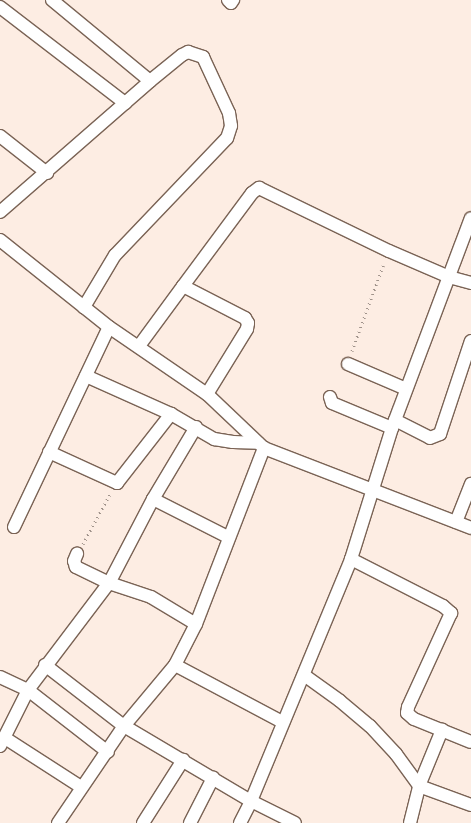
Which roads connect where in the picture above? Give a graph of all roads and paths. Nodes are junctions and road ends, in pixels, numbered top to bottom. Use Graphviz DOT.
graph roads {
  1 [pos="52,0"];
  2 [pos="228,0"];
  3 [pos="233,0"];
  4 [pos="0,7"];
  5 [pos="150,81"];
  6 [pos="125,103"];
  7 [pos="0,136"];
  8 [pos="47,173"];
  9 [pos="0,212"];
  10 [pos="471,218"];
  11 [pos="0,240"];
  12 [pos="389,251"];
  13 [pos="449,277"];
  14 [pos="471,283"];
  15 [pos="183,286"];
  16 [pos="84,308"];
  17 [pos="109,327"];
  18 [pos="471,341"];
  19 [pos="139,346"];
  20 [pos="348,364"];
  21 [pos="86,376"];
  22 [pos="406,389"];
  23 [pos="206,394"];
  24 [pos="330,397"];
  25 [pos="171,414"];
  26 [pos="394,424"];
  27 [pos="196,427"];
  28 [pos="261,445"];
  29 [pos="49,452"];
  30 [pos="117,483"];
  31 [pos="471,484"];
  32 [pos="372,489"];
  33 [pos="154,499"];
  34 [pos="456,522"];
  35 [pos="14,527"];
  36 [pos="471,528"];
  37 [pos="228,537"];
  38 [pos="77,554"];
  39 [pos="351,559"];
  40 [pos="109,583"];
  41 [pos="196,624"];
  42 [pos="45,665"];
  43 [pos="175,665"];
  44 [pos="304,675"];
  45 [pos="0,677"];
  46 [pos="28,690"];
  47 [pos="282,722"];
  48 [pos="124,726"];
  49 [pos="442,730"];
  50 [pos="2,742"];
  51 [pos="471,742"];
  52 [pos="108,752"];
  53 [pos="183,760"];
  54 [pos="213,778"];
  55 [pos="419,786"];
  56 [pos="80,787"];
  57 [pos="251,801"];
  58 [pos="471,805"];
  59 [pos="58,823"];
  60 [pos="143,823"];
  61 [pos="190,823"];
  62 [pos="240,823"];
  63 [pos="295,823"];
  64 [pos="410,823"];
  1 -- 5 [label="street"];
  2 -- 3 [label="street"];
  4 -- 6 [label="street"];
  5 -- 6 [label="street"];
  5 -- 16 [label="street"];
  6 -- 8 [label="street"];
  7 -- 8 [label="street"];
  8 -- 9 [label="street"];
  10 -- 13 [label="street"];
  11 -- 16 [label="street"];
  12 -- 13 [label="street"];
  12 -- 15 [label="street"];
  12 -- 20 [label="path"];
  13 -- 14 [label="street"];
  13 -- 22 [label="street"];
  15 -- 19 [label="street"];
  15 -- 23 [label="street"];
  16 -- 17 [label="street"];
  17 -- 19 [label="street"];
  17 -- 21 [label="street"];
  18 -- 26 [label="street"];
  19 -- 23 [label="street"];
  20 -- 22 [label="street"];
  21 -- 25 [label="street"];
  21 -- 29 [label="street"];
  22 -- 26 [label="street"];
  23 -- 28 [label="street"];
  24 -- 26 [label="street"];
  25 -- 27 [label="street"];
  25 -- 30 [label="street"];
  26 -- 32 [label="street"];
  27 -- 28 [label="street"];
  27 -- 33 [label="street"];
  28 -- 32 [label="street"];
  28 -- 37 [label="street"];
  29 -- 30 [label="street"];
  29 -- 35 [label="street"];
  30 -- 38 [label="path"];
  31 -- 34 [label="street"];
  32 -- 34 [label="street"];
  32 -- 39 [label="street"];
  33 -- 37 [label="street"];
  33 -- 40 [label="street"];
  34 -- 36 [label="street"];
  37 -- 41 [label="street"];
  38 -- 40 [label="street"];
  39 -- 44 [label="street"];
  39 -- 49 [label="street"];
  40 -- 41 [label="street"];
  40 -- 42 [label="street"];
  41 -- 43 [label="street"];
  42 -- 46 [label="street"];
  42 -- 48 [label="street"];
  43 -- 47 [label="street"];
  43 -- 48 [label="street"];
  44 -- 47 [label="street"];
  44 -- 55 [label="street"];
  45 -- 46 [label="street"];
  46 -- 50 [label="street"];
  46 -- 52 [label="street"];
  47 -- 57 [label="street"];
  48 -- 52 [label="street"];
  48 -- 53 [label="street"];
  49 -- 51 [label="street"];
  49 -- 55 [label="street"];
  50 -- 56 [label="street"];
  52 -- 56 [label="street"];
  53 -- 54 [label="street"];
  53 -- 60 [label="street"];
  54 -- 57 [label="street"];
  54 -- 61 [label="street"];
  55 -- 58 [label="street"];
  55 -- 64 [label="street"];
  56 -- 59 [label="street"];
  57 -- 62 [label="street"];
  57 -- 63 [label="street"];
}
